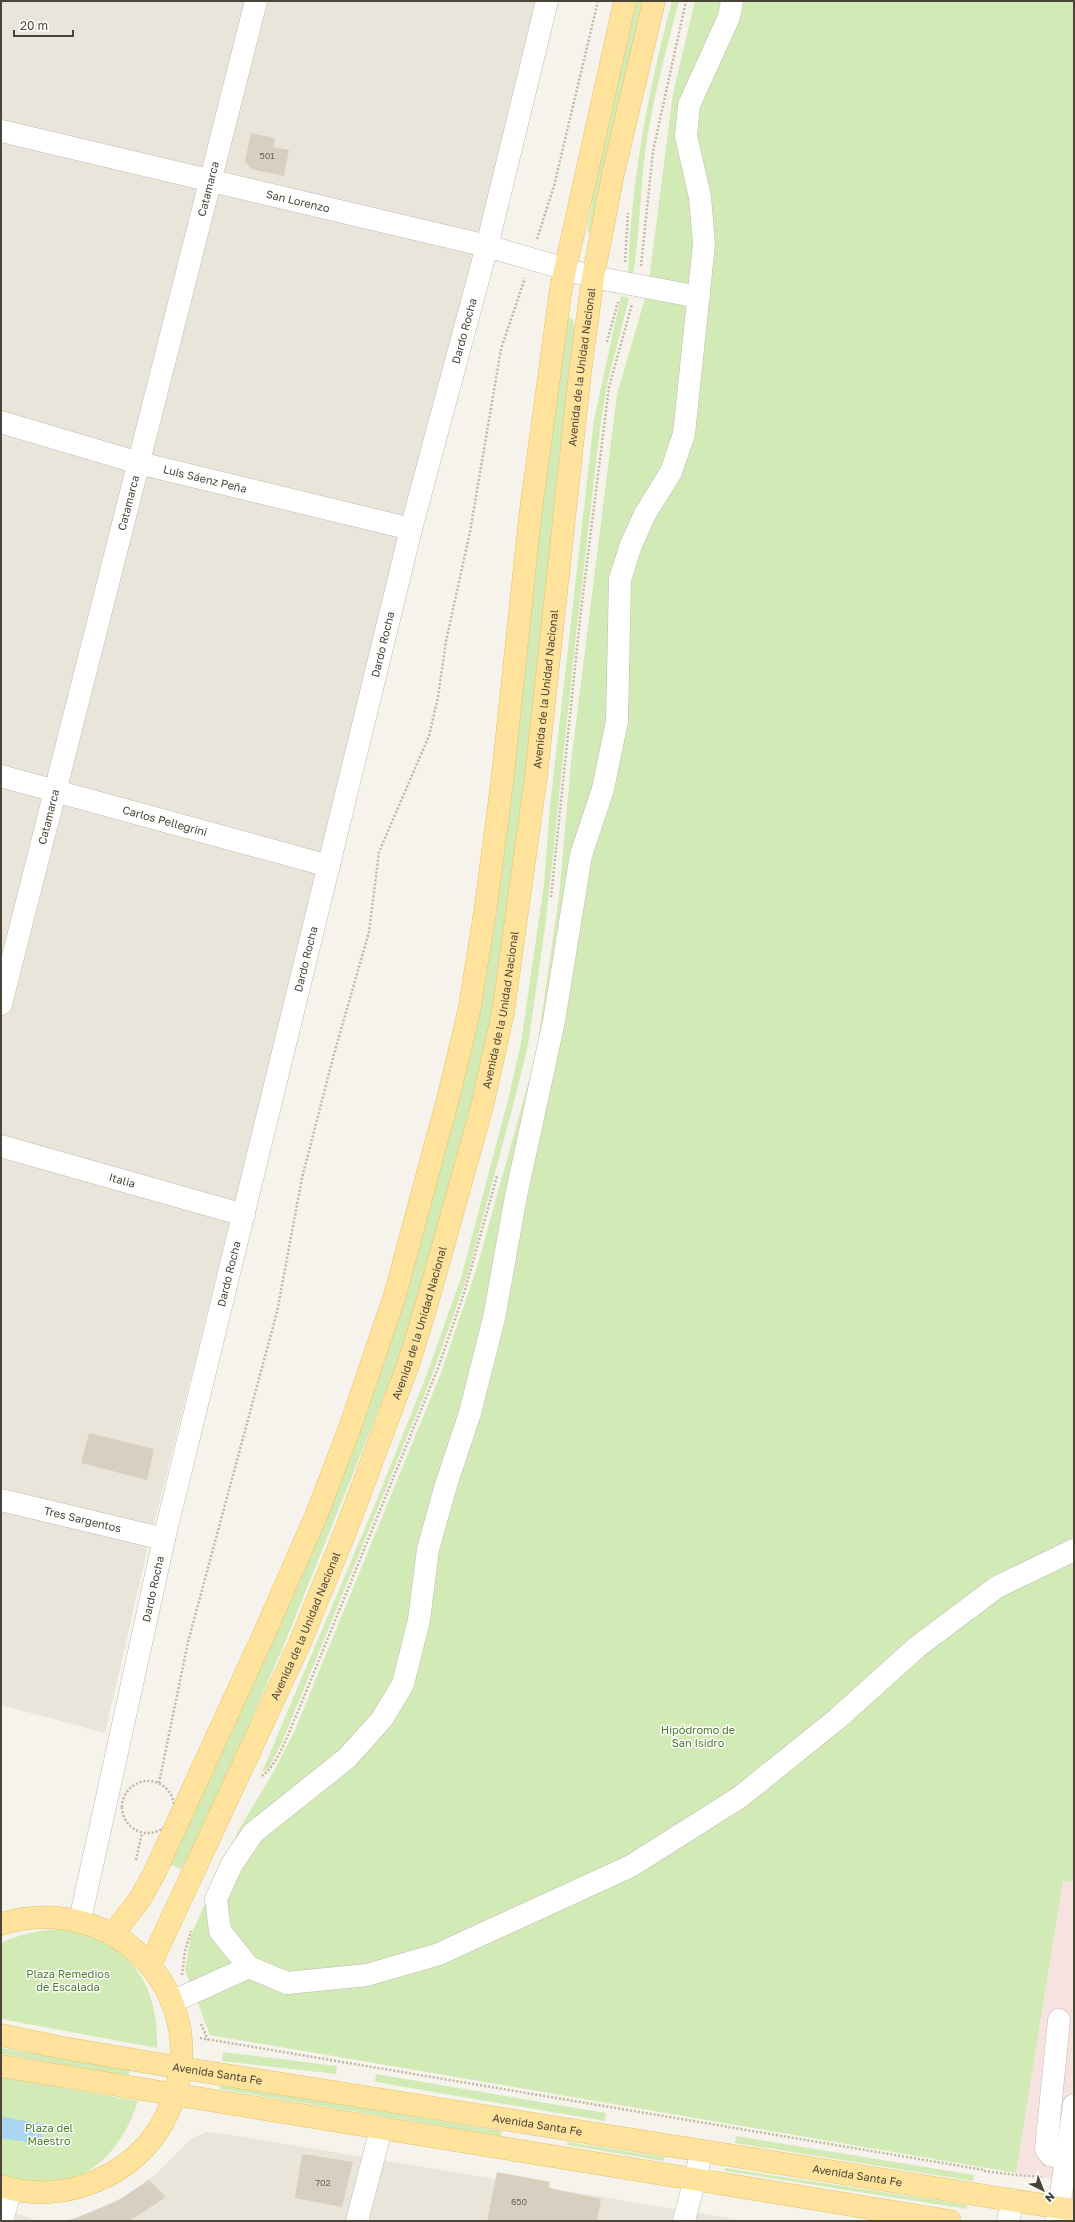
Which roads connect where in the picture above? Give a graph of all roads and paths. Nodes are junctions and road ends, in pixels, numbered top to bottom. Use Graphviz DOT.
graph roads {
  1 [pos="256,1"];
  2 [pos="547,1"];
  3 [pos="598,1"];
  4 [pos="625,1"];
  5 [pos="654,1"];
  6 [pos="732,1"];
  7 [pos="1,131"];
  8 [pos="211,181"];
  9 [pos="487,246"];
  10 [pos="531,259"];
  11 [pos="565,269"];
  12 [pos="593,277"];
  13 [pos="699,297"];
  14 [pos="1,422"];
  15 [pos="138,463"];
  16 [pos="411,529"];
  17 [pos="1,776"];
  18 [pos="55,791"];
  19 [pos="329,866"];
  20 [pos="1,1004"];
  21 [pos="1,1146"];
  22 [pos="244,1215"];
  23 [pos="1,1500"];
  24 [pos="164,1539"];
  25 [pos="1074,1550"];
  26 [pos="159,1783"];
  27 [pos="142,1833"];
  28 [pos="136,1862"];
  29 [pos="80,1920"];
  30 [pos="1,1924"];
  31 [pos="113,1934"];
  32 [pos="150,1965"];
  33 [pos="249,1967"];
  34 [pos="172,2002"];
  35 [pos="1060,2020"];
  36 [pos="181,2032"];
  37 [pos="1,2035"];
  38 [pos="1,2066"];
  39 [pos="182,2068"];
  40 [pos="176,2095"];
  41 [pos="1074,2105"];
  42 [pos="536,2125"];
  43 [pos="381,2129"];
  44 [pos="702,2151"];
  45 [pos="531,2153"];
  46 [pos="1064,2169"];
  47 [pos="984,2170"];
  48 [pos="695,2180"];
  49 [pos="6,2187"];
  50 [pos="980,2195"];
  51 [pos="1013,2200"];
  52 [pos="1063,2213"];
  53 [pos="2,2221"];
  54 [pos="357,2221"];
  55 [pos="684,2221"];
  56 [pos="950,2221"];
  57 [pos="1008,2221"];
  1 -- 8 [label="street, Catamarca"];
  2 -- 9 [label="street, Dardo Rocha"];
  3 -- 10 [label="path"];
  4 -- 11 [label="main road"];
  5 -- 12 [label="main road, Avenida de la Unidad Nacional"];
  6 -- 13 [label="street"];
  7 -- 8 [label="street, San Lorenzo"];
  8 -- 9 [label="street, San Lorenzo"];
  8 -- 15 [label="street, Catamarca"];
  9 -- 10 [label="street, San Lorenzo"];
  9 -- 16 [label="street, Dardo Rocha"];
  10 -- 11 [label="street, San Lorenzo"];
  10 -- 26 [label="path"];
  11 -- 12 [label="street, San Lorenzo"];
  11 -- 31 [label="main road"];
  12 -- 13 [label="street, San Lorenzo"];
  12 -- 32 [label="main road, Avenida de la Unidad Nacional"];
  13 -- 33 [label="street"];
  14 -- 15 [label="street, Luis Sáenz Peña"];
  15 -- 16 [label="street, Luis Sáenz Peña"];
  15 -- 18 [label="street, Catamarca"];
  16 -- 19 [label="street, Dardo Rocha"];
  17 -- 18 [label="street, Carlos Pellegrini"];
  18 -- 19 [label="street, Carlos Pellegrini"];
  18 -- 20 [label="street, Catamarca"];
  19 -- 22 [label="street, Dardo Rocha"];
  21 -- 22 [label="street, Italia"];
  22 -- 24 [label="street, Dardo Rocha"];
  23 -- 24 [label="street, Tres Sargentos"];
  24 -- 29 [label="street, Dardo Rocha"];
  25 -- 33 [label="street"];
  26 -- 27 [label="path"];
  26 -- 27 [label="path"];
  27 -- 28 [label="path"];
  29 -- 30 [label="main road"];
  29 -- 31 [label="main road"];
  31 -- 32 [label="main road"];
  32 -- 34 [label="main road"];
  33 -- 34 [label="street"];
  34 -- 36 [label="main road"];
  35 -- 46 [label="street"];
  36 -- 39 [label="main road"];
  36 -- 47 [label="path"];
  37 -- 39 [label="main road, Avenida Santa Fe"];
  38 -- 40 [label="main road"];
  39 -- 40 [label="main road"];
  39 -- 42 [label="main road, Avenida Santa Fe"];
  40 -- 43 [label="main road"];
  40 -- 49 [label="main road"];
  41 -- 46 [label="street"];
  42 -- 44 [label="main road, Avenida Santa Fe"];
  42 -- 45 [label="main road"];
  43 -- 45 [label="main road"];
  43 -- 54 [label="street"];
  44 -- 48 [label="street"];
  44 -- 50 [label="main road, Avenida Santa Fe"];
  45 -- 48 [label="main road"];
  46 -- 47 [label="path"];
  46 -- 52 [label="street"];
  47 -- 50 [label="path"];
  48 -- 55 [label="street"];
  48 -- 56 [label="main road"];
  49 -- 53 [label="street"];
  50 -- 51 [label="main road, Avenida Santa Fe"];
  51 -- 52 [label="main road, Avenida Santa Fe"];
  51 -- 57 [label="street"];
}
